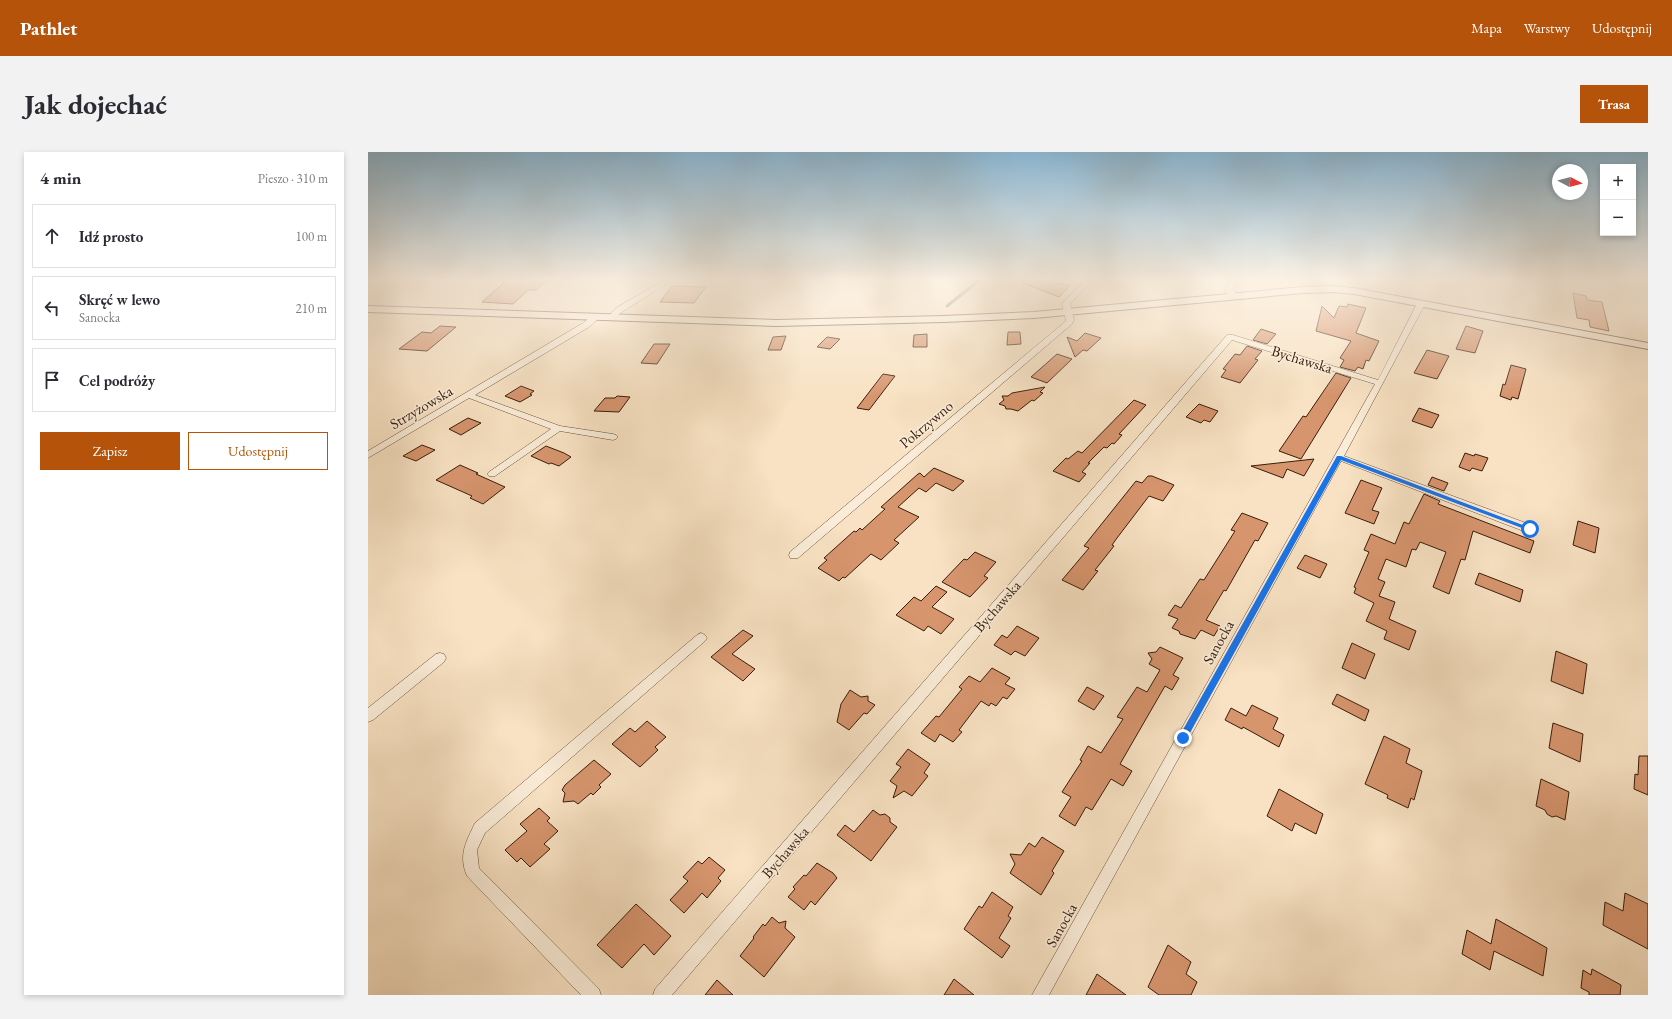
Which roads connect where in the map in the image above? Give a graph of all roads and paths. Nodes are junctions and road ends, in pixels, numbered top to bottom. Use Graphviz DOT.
graph roads {
  1 [pos="594,318"];
  2 [pos="654,318"];
  3 [pos="982,318"];
  4 [pos="1069,318"];
  5 [pos="1414,318"];
  6 [pos="1499,318"];
  7 [pos="1648,346"];
  8 [pos="1380,383"];
  9 [pos="468,395"];
  10 [pos="558,428"];
  11 [pos="613,437"];
  12 [pos="368,455"];
  13 [pos="1339,457"];
  14 [pos="492,474"];
  15 [pos="1530,529"];
  16 [pos="794,555"];
  17 [pos="701,638"];
  18 [pos="440,658"];
  19 [pos="368,716"];
  20 [pos="593,995"];
  21 [pos="661,995"];
  22 [pos="1040,995"];
  1 -- 9 [label="street, Strzyżowska"];
  2 -- 3 [label="street"];
  4 -- 16 [label="street, Pokrzywno"];
  5 -- 8 [label="street, Sanocka"];
  6 -- 7 [label="street"];
  8 -- 13 [label="street, Sanocka"];
  8 -- 21 [label="street, Bychawska"];
  9 -- 10 [label="street, Strzyżowska"];
  9 -- 12 [label="street, Strzyżowska"];
  10 -- 11 [label="street, Strzyżowska"];
  10 -- 14 [label="street"];
  13 -- 15 [label="street"];
  13 -- 22 [label="street, Sanocka"];
  17 -- 20 [label="street"];
  18 -- 19 [label="street"];
}
